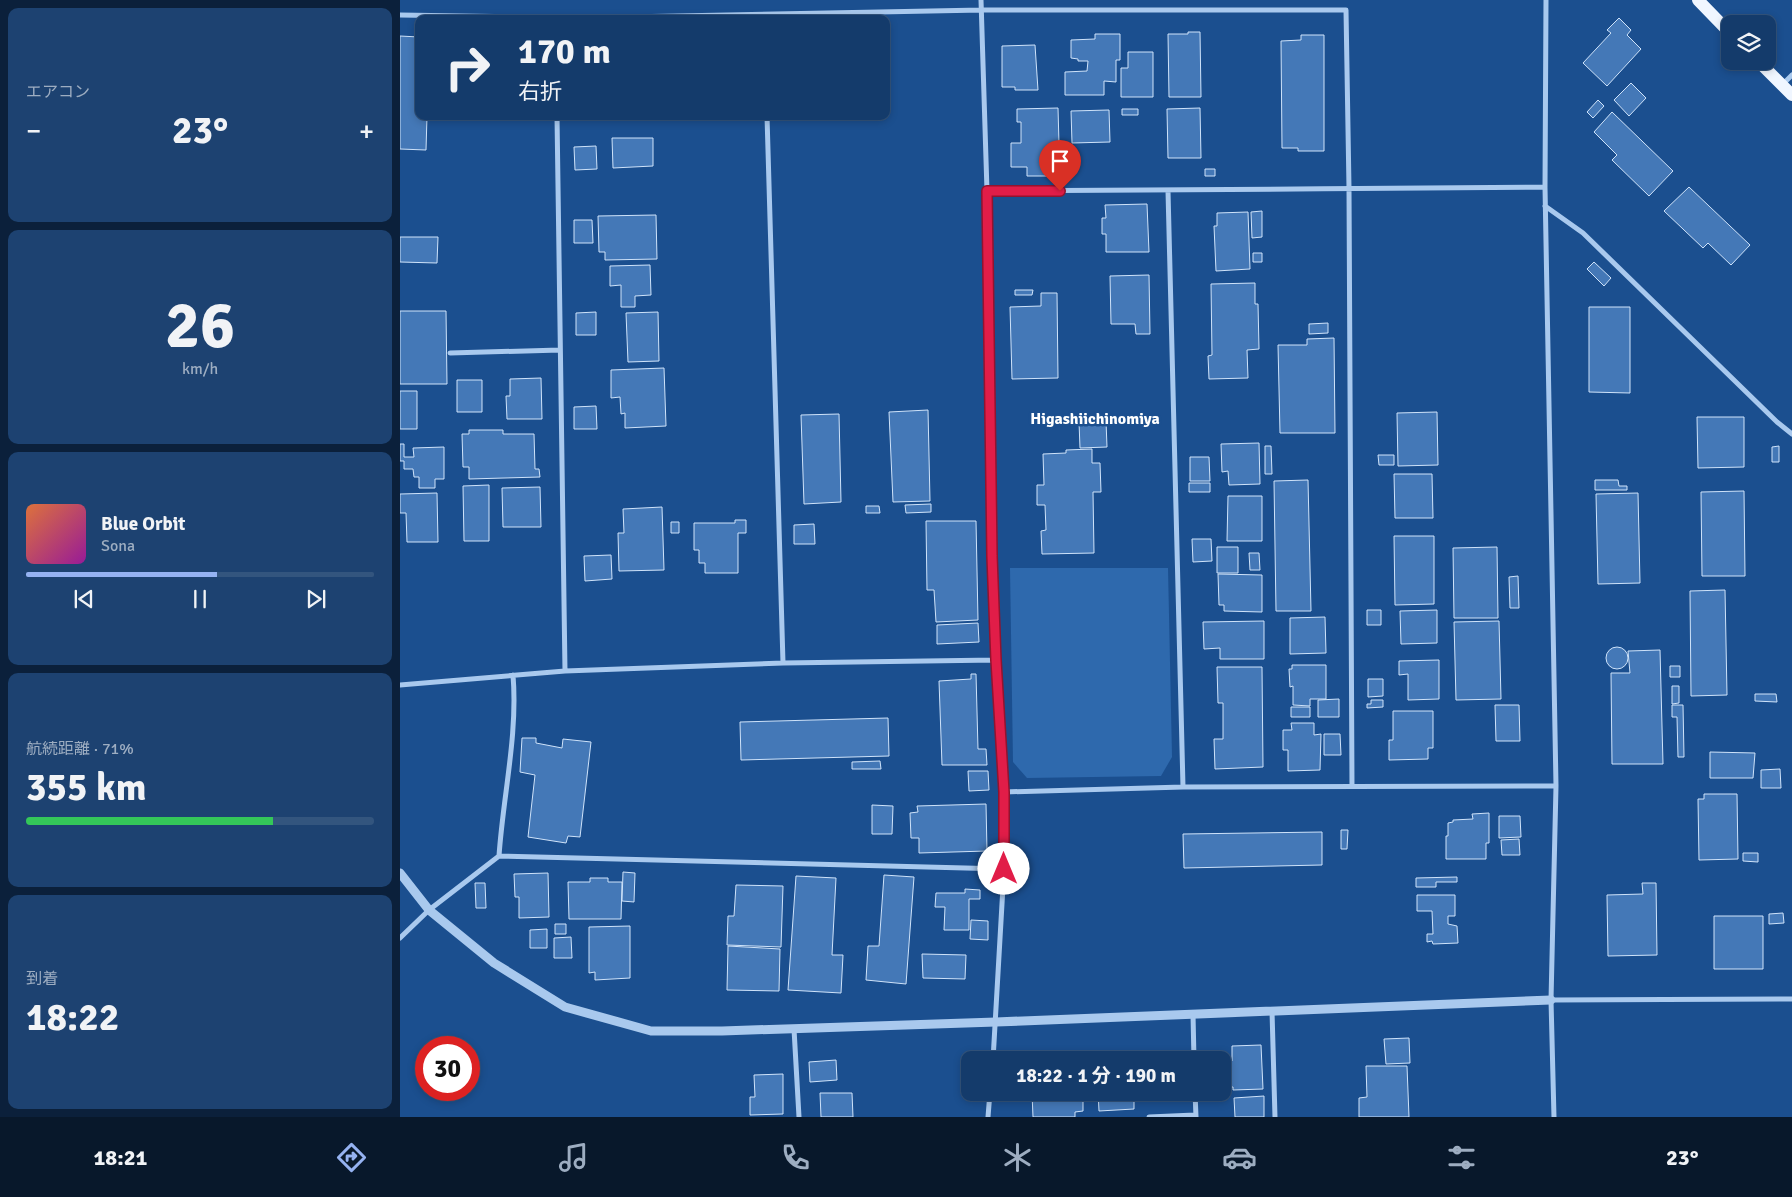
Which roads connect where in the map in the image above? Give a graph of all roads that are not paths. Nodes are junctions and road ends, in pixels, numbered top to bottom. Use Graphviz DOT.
graph roads {
  1 [pos="981,0"];
  2 [pos="1546,0"];
  3 [pos="1698,0"];
  4 [pos="982,10"];
  5 [pos="400,15"];
  6 [pos="415,15"];
  7 [pos="826,15"];
  8 [pos="1721,24"];
  9 [pos="1767,70"];
  10 [pos="1792,75"];
  11 [pos="1782,85"];
  12 [pos="1792,96"];
  13 [pos="557,120"];
  14 [pos="767,120"];
  15 [pos="1545,187"];
  16 [pos="1349,188"];
  17 [pos="987,191"];
  18 [pos="1168,191"];
  19 [pos="1545,206"];
  20 [pos="560,350"];
  21 [pos="450,353"];
  22 [pos="1792,434"];
  23 [pos="996,660"];
  24 [pos="783,663"];
  25 [pos="565,671"];
  26 [pos="512,675"];
  27 [pos="400,685"];
  28 [pos="1352,786"];
  29 [pos="1556,786"];
  30 [pos="1183,787"];
  31 [pos="1004,792"];
  32 [pos="499,856"];
  33 [pos="1004,869"];
  34 [pos="400,873"];
  35 [pos="428,910"];
  36 [pos="400,938"];
  37 [pos="1792,999"];
  38 [pos="1551,1000"];
  39 [pos="1272,1011"];
  40 [pos="1193,1014"];
  41 [pos="996,1022"];
  42 [pos="794,1029"];
  43 [pos="994,1051"];
  44 [pos="1194,1051"];
  45 [pos="989,1101"];
  46 [pos="1195,1101"];
  47 [pos="1196,1116"];
  48 [pos="799,1117"];
  49 [pos="988,1117"];
  50 [pos="1149,1117"];
  51 [pos="1275,1117"];
  52 [pos="1554,1117"];
  1 -- 4 [label="street"];
  2 -- 15 [label="street"];
  3 -- 8 [label="main road"];
  4 -- 7 [label="street"];
  4 -- 16 [label="street"];
  4 -- 17 [label="street"];
  5 -- 6 [label="street"];
  9 -- 11 [label="main road"];
  10 -- 11 [label="street"];
  11 -- 12 [label="main road"];
  13 -- 20 [label="street"];
  14 -- 24 [label="street"];
  15 -- 16 [label="street"];
  15 -- 19 [label="street"];
  16 -- 18 [label="street"];
  16 -- 28 [label="street"];
  17 -- 18 [label="street"];
  17 -- 23 [label="street"];
  18 -- 30 [label="street"];
  19 -- 22 [label="street"];
  19 -- 29 [label="street"];
  20 -- 21 [label="street"];
  20 -- 25 [label="street"];
  23 -- 24 [label="street"];
  23 -- 31 [label="street"];
  24 -- 25 [label="street"];
  25 -- 26 [label="street"];
  26 -- 27 [label="street"];
  26 -- 32 [label="street"];
  28 -- 29 [label="street"];
  28 -- 30 [label="street"];
  29 -- 38 [label="street"];
  30 -- 31 [label="street"];
  31 -- 33 [label="street"];
  32 -- 33 [label="street"];
  32 -- 35 [label="street"];
  33 -- 41 [label="street"];
  34 -- 35 [label="street"];
  35 -- 36 [label="street"];
  35 -- 42 [label="street"];
  37 -- 38 [label="street"];
  38 -- 39 [label="street"];
  38 -- 52 [label="street"];
  39 -- 40 [label="street"];
  39 -- 51 [label="street"];
  40 -- 41 [label="street"];
  40 -- 44 [label="street"];
  41 -- 42 [label="street"];
  41 -- 43 [label="street"];
  42 -- 48 [label="street"];
  45 -- 49 [label="street"];
  46 -- 47 [label="street"];
  47 -- 50 [label="street"];
}
